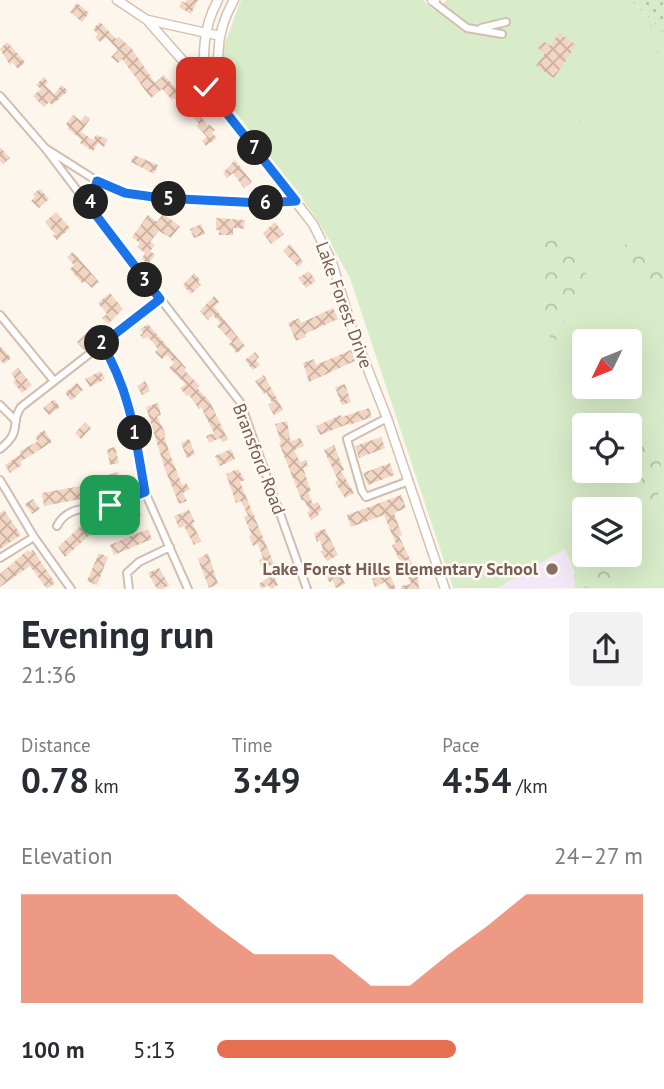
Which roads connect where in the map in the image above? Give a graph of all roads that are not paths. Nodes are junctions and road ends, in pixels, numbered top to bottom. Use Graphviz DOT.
graph roads {
  1 [pos="117,0"];
  2 [pos="218,0"];
  3 [pos="234,0"];
  4 [pos="433,1"];
  5 [pos="147,20"];
  6 [pos="506,22"];
  7 [pos="472,29"];
  8 [pos="205,34"];
  9 [pos="502,34"];
  10 [pos="220,36"];
  11 [pos="206,87"];
  12 [pos="0,96"];
  13 [pos="229,115"];
  14 [pos="45,148"];
  15 [pos="97,181"];
  16 [pos="296,201"];
  17 [pos="89,206"];
  18 [pos="160,299"];
  19 [pos="0,316"];
  20 [pos="102,344"];
  21 [pos="54,381"];
  22 [pos="0,405"];
  23 [pos="387,418"];
  24 [pos="16,421"];
  25 [pos="0,449"];
  26 [pos="0,480"];
  27 [pos="409,481"];
  28 [pos="145,492"];
  29 [pos="57,526"];
  30 [pos="34,537"];
  31 [pos="170,547"];
  32 [pos="0,558"];
  33 [pos="71,589"];
  34 [pos="129,589"];
  35 [pos="188,589"];
  36 [pos="307,589"];
  37 [pos="445,589"];
  1 -- 5 [label="street, Lake Forest Drive"];
  2 -- 8 [label="street"];
  3 -- 10 [label="street"];
  4 -- 7 [label="street"];
  5 -- 8 [label="street"];
  5 -- 11 [label="street, Lake Forest Drive"];
  6 -- 7 [label="street"];
  7 -- 9 [label="street"];
  8 -- 10 [label="street"];
  8 -- 11 [label="street"];
  10 -- 13 [label="street"];
  11 -- 13 [label="street, Lake Forest Drive"];
  12 -- 14 [label="street, Bransford Road"];
  13 -- 16 [label="street, Lake Forest Drive"];
  14 -- 15 [label="street"];
  14 -- 17 [label="street, Bransford Road"];
  15 -- 16 [label="street"];
  15 -- 17 [label="street"];
  16 -- 23 [label="street, Lake Forest Drive"];
  17 -- 18 [label="street, Bransford Road"];
  18 -- 20 [label="street"];
  18 -- 36 [label="street, Bransford Road"];
  19 -- 21 [label="street"];
  20 -- 21 [label="street"];
  20 -- 28 [label="street"];
  21 -- 24 [label="street"];
  22 -- 24 [label="street"];
  23 -- 27 [label="street, Lake Forest Drive"];
  23 -- 27 [label="street"];
  24 -- 25 [label="street"];
  26 -- 30 [label="street"];
  27 -- 37 [label="street, Lake Forest Drive"];
  28 -- 29 [label="street"];
  28 -- 31 [label="street"];
  30 -- 32 [label="street"];
  30 -- 33 [label="street"];
  31 -- 34 [label="street"];
  31 -- 35 [label="street"];
}
